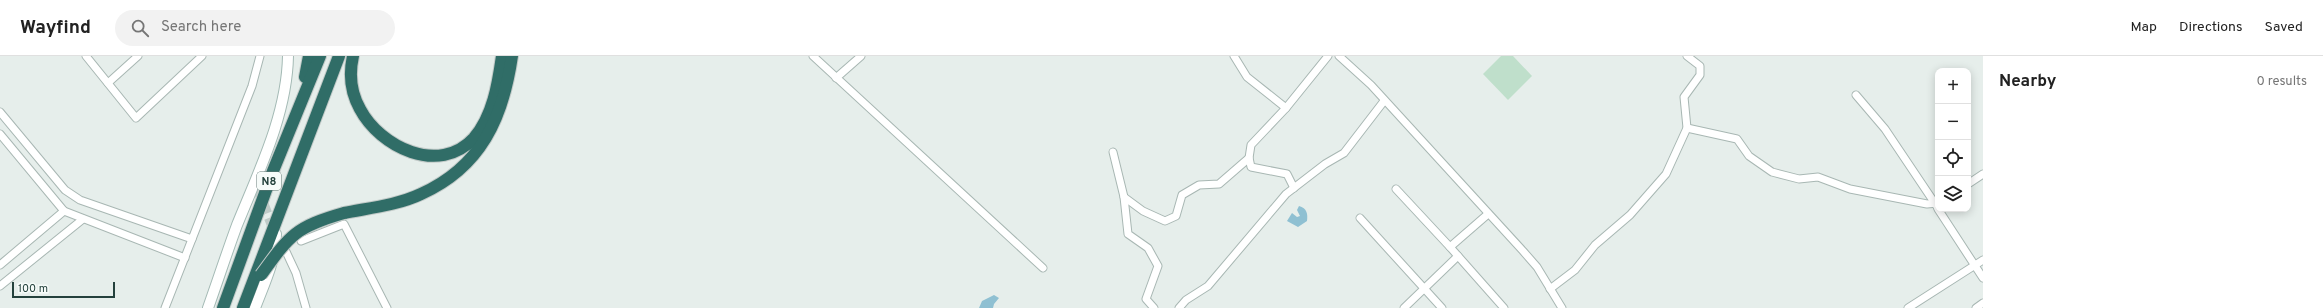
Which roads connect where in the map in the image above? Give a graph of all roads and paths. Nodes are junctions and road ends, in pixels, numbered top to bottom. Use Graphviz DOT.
graph roads {
  1 [pos="86,56"];
  2 [pos="138,56"];
  3 [pos="202,56"];
  4 [pos="260,56"];
  5 [pos="288,56"];
  6 [pos="309,56"];
  7 [pos="320,56"];
  8 [pos="339,56"];
  9 [pos="354,56"];
  10 [pos="502,56"];
  11 [pos="512,56"];
  12 [pos="813,56"];
  13 [pos="861,56"];
  14 [pos="1234,56"];
  15 [pos="1328,56"];
  16 [pos="1340,56"];
  17 [pos="1687,56"];
  18 [pos="836,78"];
  19 [pos="108,84"];
  20 [pos="1856,95"];
  21 [pos="1384,101"];
  22 [pos="299,106"];
  23 [pos="1286,108"];
  24 [pos="0,112"];
  25 [pos="1687,128"];
  26 [pos="0,134"];
  27 [pos="1113,152"];
  28 [pos="1249,158"];
  29 [pos="1983,174"];
  30 [pos="256,180"];
  31 [pos="1971,182"];
  32 [pos="1294,188"];
  33 [pos="1396,189"];
  34 [pos="258,190"];
  35 [pos="1124,196"];
  36 [pos="1935,202"];
  37 [pos="1935,205"];
  38 [pos="64,211"];
  39 [pos="1942,212"];
  40 [pos="1488,214"];
  41 [pos="1360,218"];
  42 [pos="83,219"];
  43 [pos="276,234"];
  44 [pos="192,239"];
  45 [pos="301,241"];
  46 [pos="1450,247"];
  47 [pos="1458,256"];
  48 [pos="185,258"];
  49 [pos="1983,260"];
  50 [pos="0,265"];
  51 [pos="1974,265"];
  52 [pos="1043,268"];
  53 [pos="1983,278"];
  54 [pos="0,286"];
  55 [pos="1424,289"];
  56 [pos="1550,289"];
  57 [pos="247,296"];
  58 [pos="1983,303"];
  59 [pos="165,308"];
  60 [pos="208,308"];
  61 [pos="223,308"];
  62 [pos="243,308"];
  63 [pos="255,308"];
  64 [pos="306,308"];
  65 [pos="387,308"];
  66 [pos="1154,308"];
  67 [pos="1179,308"];
  68 [pos="1404,308"];
  69 [pos="1442,308"];
  70 [pos="1504,308"];
  71 [pos="1562,308"];
  72 [pos="1908,308"];
  73 [pos="1976,308"];
  1 -- 19 [label="street"];
  2 -- 19 [label="street"];
  3 -- 19 [label="street"];
  4 -- 44 [label="street"];
  5 -- 30 [label="main road"];
  6 -- 22 [label="highway"];
  7 -- 22 [label="highway, N8"];
  8 -- 57 [label="highway, N8"];
  9 -- 10 [label="highway"];
  11 -- 57 [label="highway, bridge"];
  12 -- 18 [label="street"];
  13 -- 18 [label="street"];
  14 -- 23 [label="street"];
  15 -- 23 [label="street"];
  16 -- 21 [label="street"];
  17 -- 25 [label="street"];
  18 -- 52 [label="street"];
  20 -- 36 [label="street"];
  21 -- 32 [label="street"];
  21 -- 40 [label="street"];
  22 -- 61 [label="highway, N8"];
  23 -- 28 [label="street"];
  24 -- 44 [label="street"];
  25 -- 37 [label="street"];
  25 -- 56 [label="street"];
  26 -- 38 [label="street"];
  27 -- 35 [label="street"];
  28 -- 32 [label="street"];
  28 -- 35 [label="street"];
  29 -- 31 [label="street"];
  30 -- 34 [label="main road"];
  30 -- 60 [label="main road"];
  32 -- 67 [label="street"];
  33 -- 46 [label="street"];
  35 -- 66 [label="street"];
  38 -- 42 [label="street"];
  38 -- 50 [label="street"];
  39 -- 51 [label="street"];
  40 -- 46 [label="street"];
  40 -- 56 [label="street"];
  41 -- 55 [label="street"];
  42 -- 48 [label="street"];
  42 -- 54 [label="street"];
  43 -- 63 [label="main road"];
  43 -- 64 [label="street"];
  44 -- 48 [label="street"];
  45 -- 65 [label="street"];
  46 -- 47 [label="street"];
  47 -- 55 [label="street"];
  47 -- 70 [label="street"];
  48 -- 59 [label="street"];
  49 -- 51 [label="street"];
  51 -- 53 [label="street"];
  51 -- 72 [label="street"];
  55 -- 68 [label="street"];
  55 -- 69 [label="street"];
  56 -- 71 [label="street"];
  57 -- 62 [label="highway, N8"];
  58 -- 73 [label="street"];
}
